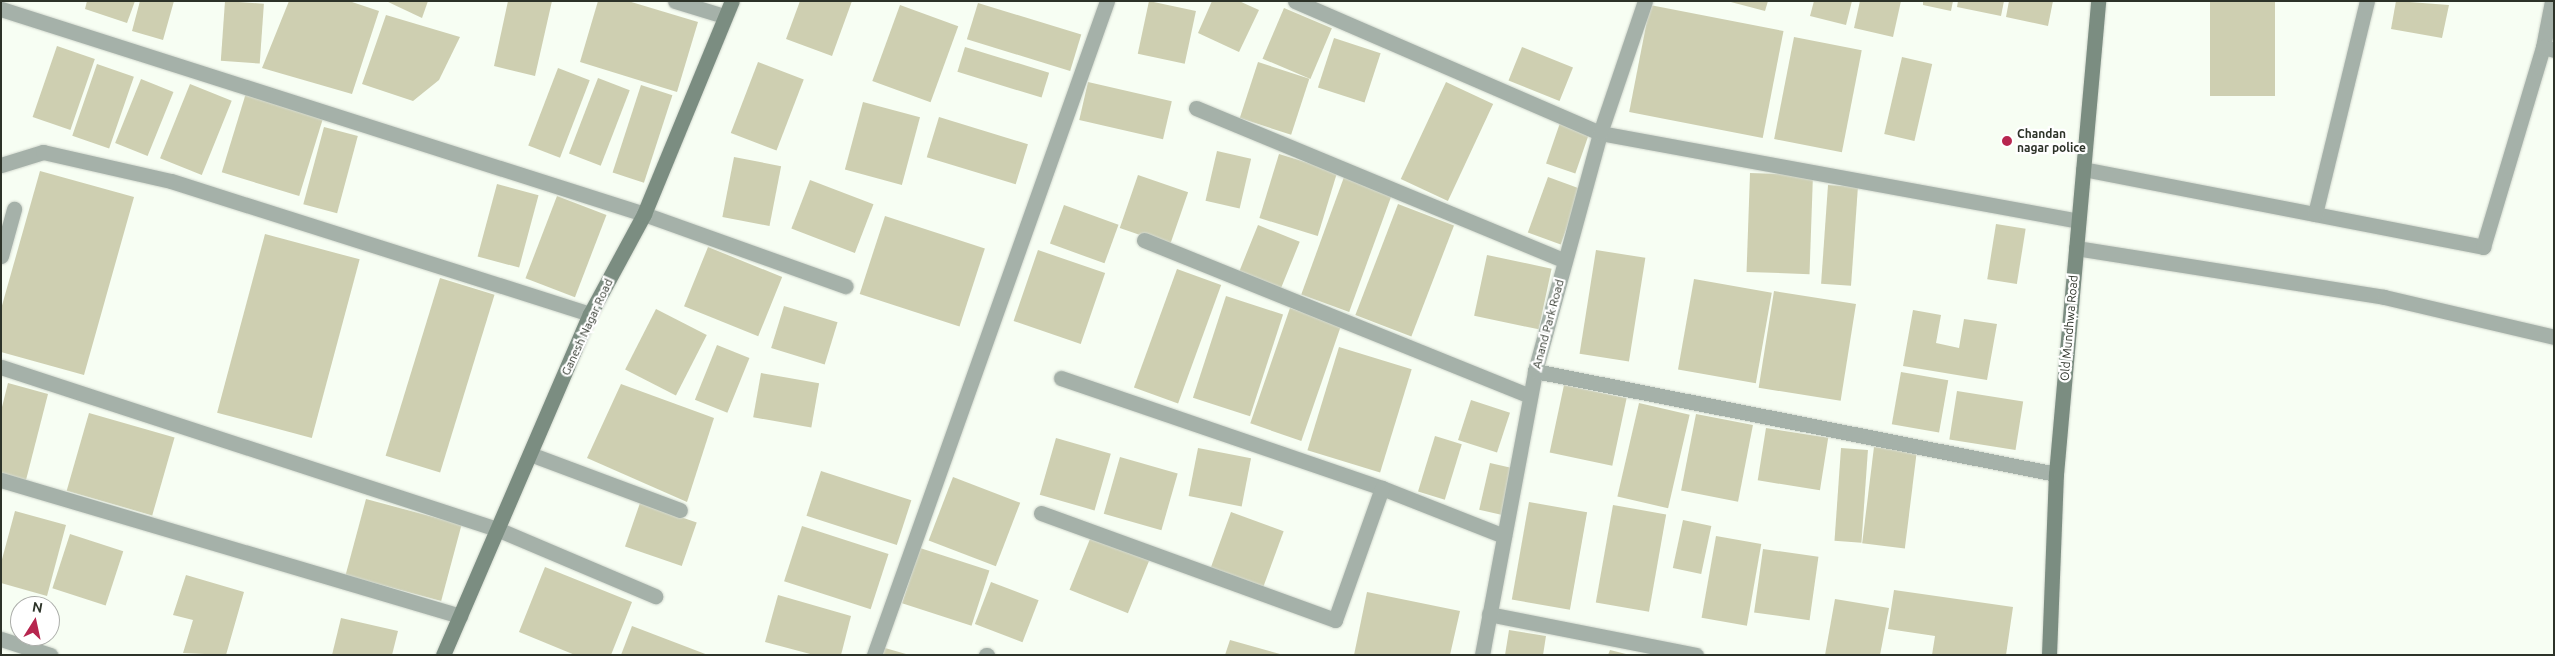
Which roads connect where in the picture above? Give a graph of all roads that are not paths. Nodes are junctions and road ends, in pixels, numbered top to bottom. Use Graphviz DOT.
graph roads {
  1 [pos="675,1"];
  2 [pos="732,1"];
  3 [pos="1107,1"];
  4 [pos="1295,1"];
  5 [pos="1645,1"];
  6 [pos="2098,1"];
  7 [pos="2368,1"];
  8 [pos="2552,1"];
  9 [pos="1,9"];
  10 [pos="724,16"];
  11 [pos="2548,48"];
  12 [pos="1196,108"];
  13 [pos="1600,133"];
  14 [pos="1,165"];
  15 [pos="2083,169"];
  16 [pos="14,209"];
  17 [pos="644,214"];
  18 [pos="2315,214"];
  19 [pos="2078,221"];
  20 [pos="1144,240"];
  21 [pos="2076,248"];
  22 [pos="1,256"];
  23 [pos="1565,261"];
  24 [pos="845,286"];
  25 [pos="590,314"];
  26 [pos="2554,337"];
  27 [pos="1,367"];
  28 [pos="1535,371"];
  29 [pos="1061,378"];
  30 [pos="1530,396"];
  31 [pos="530,454"];
  32 [pos="2056,474"];
  33 [pos="1,480"];
  34 [pos="1382,488"];
  35 [pos="680,510"];
  36 [pos="1041,514"];
  37 [pos="497,529"];
  38 [pos="1504,536"];
  39 [pos="656,596"];
  40 [pos="1489,614"];
  41 [pos="460,616"];
  42 [pos="1,639"];
  43 [pos="50,655"];
  44 [pos="443,655"];
  45 [pos="874,655"];
  46 [pos="1482,655"];
  47 [pos="1696,655"];
  48 [pos="2049,655"];
  1 -- 10 [label="street"];
  2 -- 10 [label="street, Ganesh Nagar Road"];
  3 -- 45 [label="street"];
  4 -- 13 [label="street"];
  5 -- 13 [label="street, Anand Park Road"];
  6 -- 15 [label="street, Old Mundhwa Road"];
  7 -- 18 [label="street"];
  8 -- 11 [label="street"];
  9 -- 17 [label="street"];
  10 -- 17 [label="street, Ganesh Nagar Road"];
  11 -- 18 [label="street"];
  12 -- 23 [label="street"];
  13 -- 19 [label="street"];
  13 -- 23 [label="street, Anand Park Road"];
  14 -- 25 [label="street"];
  15 -- 18 [label="street"];
  15 -- 19 [label="street, Old Mundhwa Road"];
  16 -- 22 [label="street"];
  17 -- 24 [label="street"];
  17 -- 25 [label="street, Ganesh Nagar Road"];
  19 -- 21 [label="street, Old Mundhwa Road"];
  20 -- 30 [label="street"];
  21 -- 26 [label="street"];
  21 -- 32 [label="street, Old Mundhwa Road"];
  23 -- 28 [label="street, Anand Park Road"];
  25 -- 31 [label="street, Ganesh Nagar Road"];
  27 -- 37 [label="street"];
  28 -- 30 [label="street, Anand Park Road"];
  28 -- 32 [label="street"];
  29 -- 34 [label="street"];
  30 -- 38 [label="street, Anand Park Road"];
  31 -- 35 [label="street"];
  31 -- 37 [label="street, Ganesh Nagar Road"];
  32 -- 48 [label="street, Old Mundhwa Road"];
  33 -- 41 [label="street"];
  34 -- 36 [label="street"];
  34 -- 38 [label="street"];
  37 -- 39 [label="street"];
  37 -- 41 [label="street, Ganesh Nagar Road"];
  38 -- 40 [label="street, Anand Park Road"];
  40 -- 46 [label="street, Anand Park Road"];
  40 -- 47 [label="street"];
  41 -- 44 [label="street, Ganesh Nagar Road"];
  42 -- 43 [label="street"];
}
